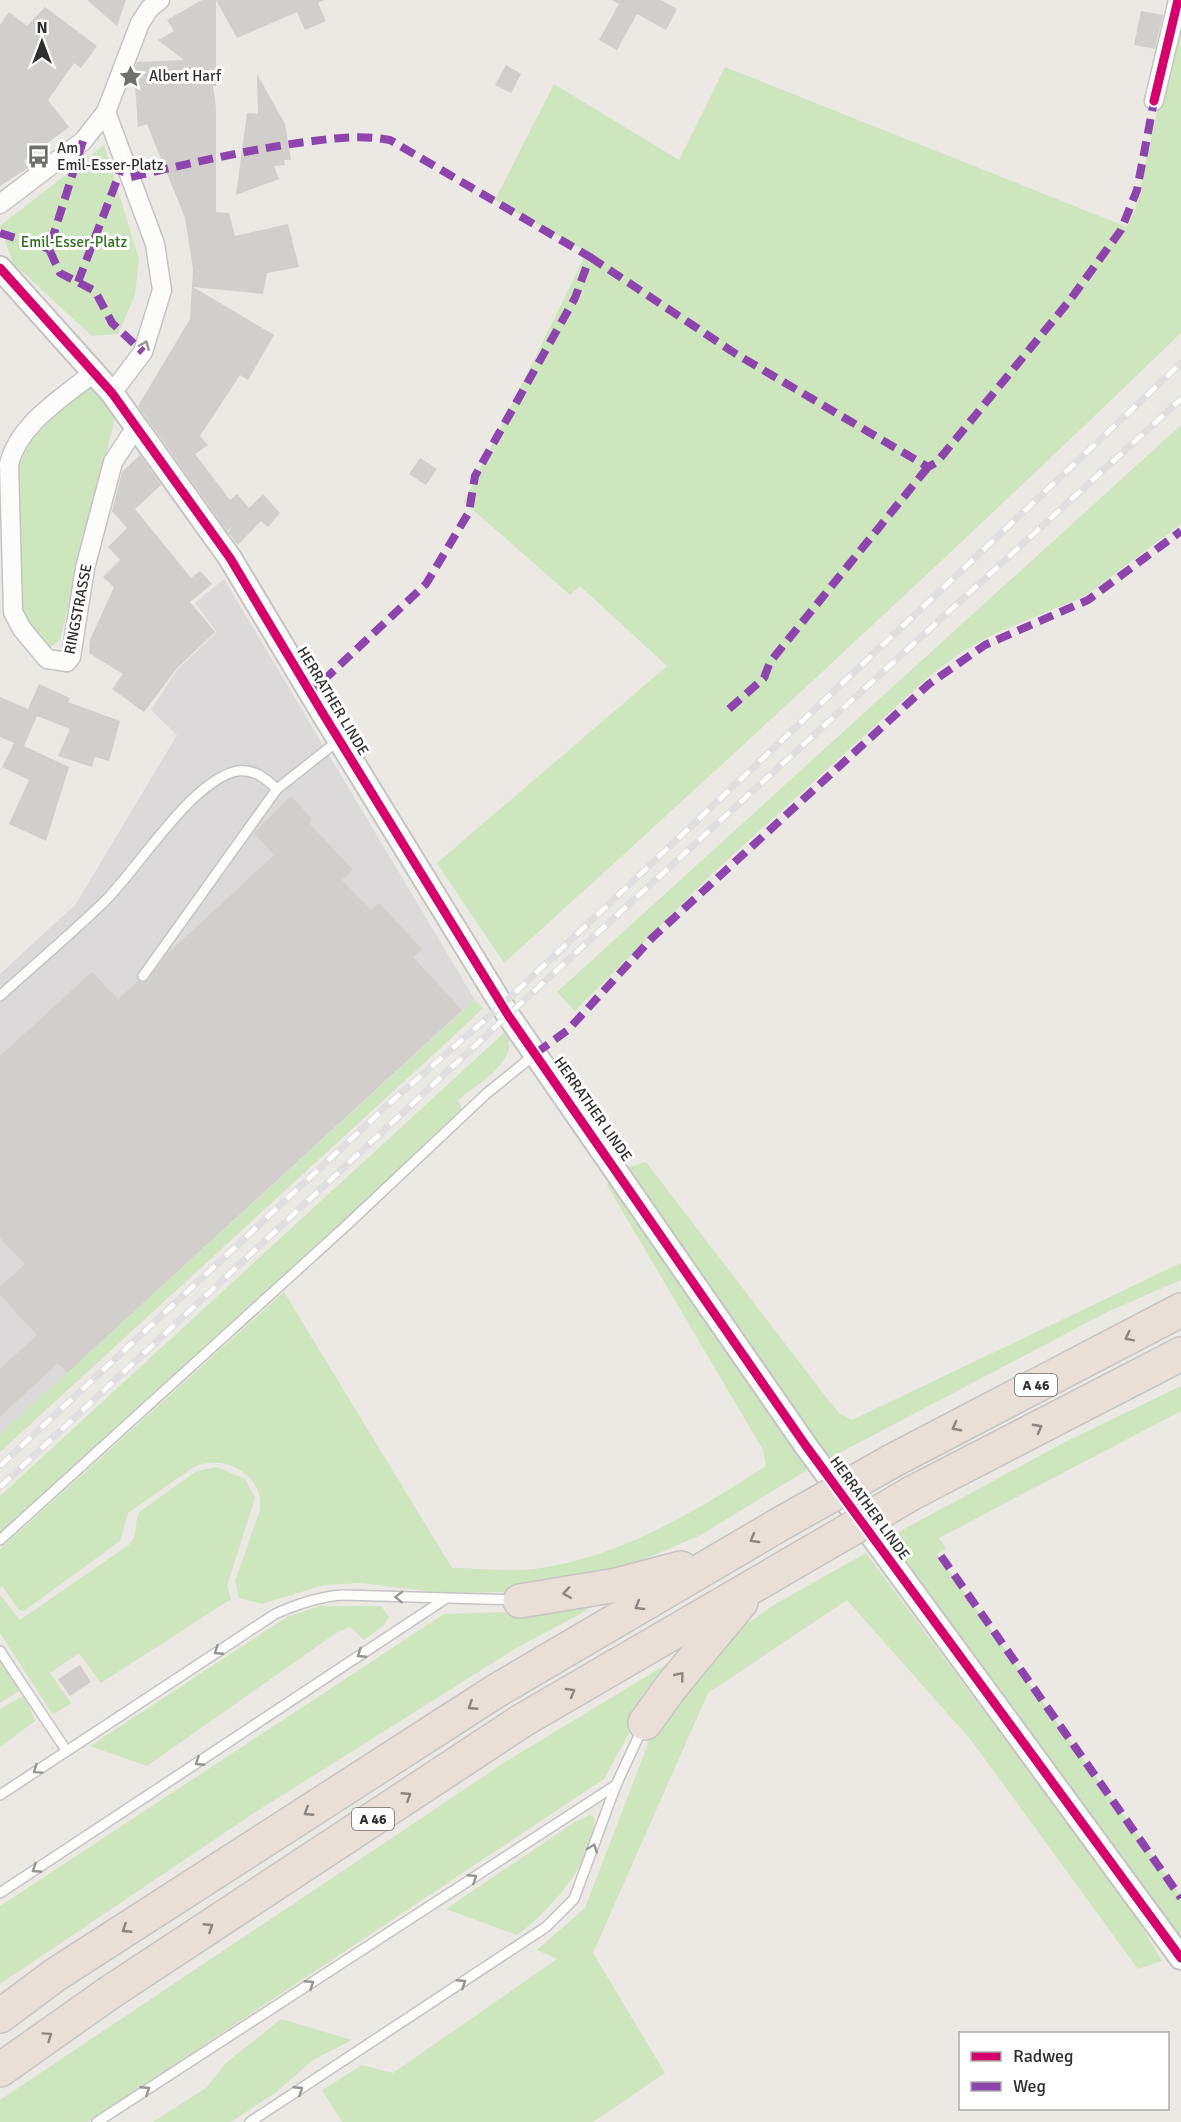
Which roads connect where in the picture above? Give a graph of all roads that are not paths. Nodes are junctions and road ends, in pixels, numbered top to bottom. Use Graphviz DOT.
graph roads {
  1 [pos="160,0"];
  2 [pos="1178,0"];
  3 [pos="1154,101"];
  4 [pos="106,112"];
  5 [pos="0,204"];
  6 [pos="0,268"];
  7 [pos="94,372"];
  8 [pos="112,393"];
  9 [pos="136,427"];
  10 [pos="339,740"];
  11 [pos="277,789"];
  12 [pos="143,976"];
  13 [pos="0,996"];
  14 [pos="536,1053"];
  15 [pos="1181,1310"];
  16 [pos="1181,1354"];
  17 [pos="0,1540"];
  18 [pos="726,1556"];
  19 [pos="757,1584"];
  20 [pos="445,1599"];
  21 [pos="520,1601"];
  22 [pos="0,1651"];
  23 [pos="645,1723"];
  24 [pos="66,1750"];
  25 [pos="616,1785"];
  26 [pos="0,1795"];
  27 [pos="0,1893"];
  28 [pos="1181,1958"];
  29 [pos="0,2016"];
  30 [pos="0,2070"];
  31 [pos="97,2122"];
  32 [pos="250,2122"];
  1 -- 4 [label="street"];
  2 -- 3 [label="street"];
  4 -- 5 [label="street"];
  8 -- 4 [label="street, one-way"];
  6 -- 7 [label="street, HERRATHER LINDE"];
  7 -- 8 [label="street, HERRATHER LINDE"];
  7 -- 9 [label="street, RINGSTRASSE"];
  8 -- 9 [label="street, HERRATHER LINDE"];
  9 -- 10 [label="street, HERRATHER LINDE"];
  10 -- 11 [label="lane"];
  10 -- 14 [label="street, HERRATHER LINDE"];
  11 -- 12 [label="lane"];
  11 -- 13 [label="lane"];
  14 -- 17 [label="lane"];
  14 -- 28 [label="street, HERRATHER LINDE"];
  15 -- 18 [label="highway, A 46, one-way, bridge"];
  19 -- 16 [label="highway, A 46, one-way, bridge"];
  18 -- 21 [label="highway, one-way"];
  18 -- 29 [label="highway, A 46, one-way"];
  23 -- 19 [label="highway, one-way"];
  30 -- 19 [label="highway, A 46, one-way"];
  20 -- 21 [label="lane"];
  20 -- 24 [label="lane, one-way"];
  20 -- 27 [label="lane, one-way"];
  22 -- 24 [label="lane"];
  23 -- 25 [label="lane"];
  24 -- 26 [label="lane, one-way"];
  31 -- 25 [label="lane, one-way"];
  32 -- 25 [label="lane, one-way"];
}
